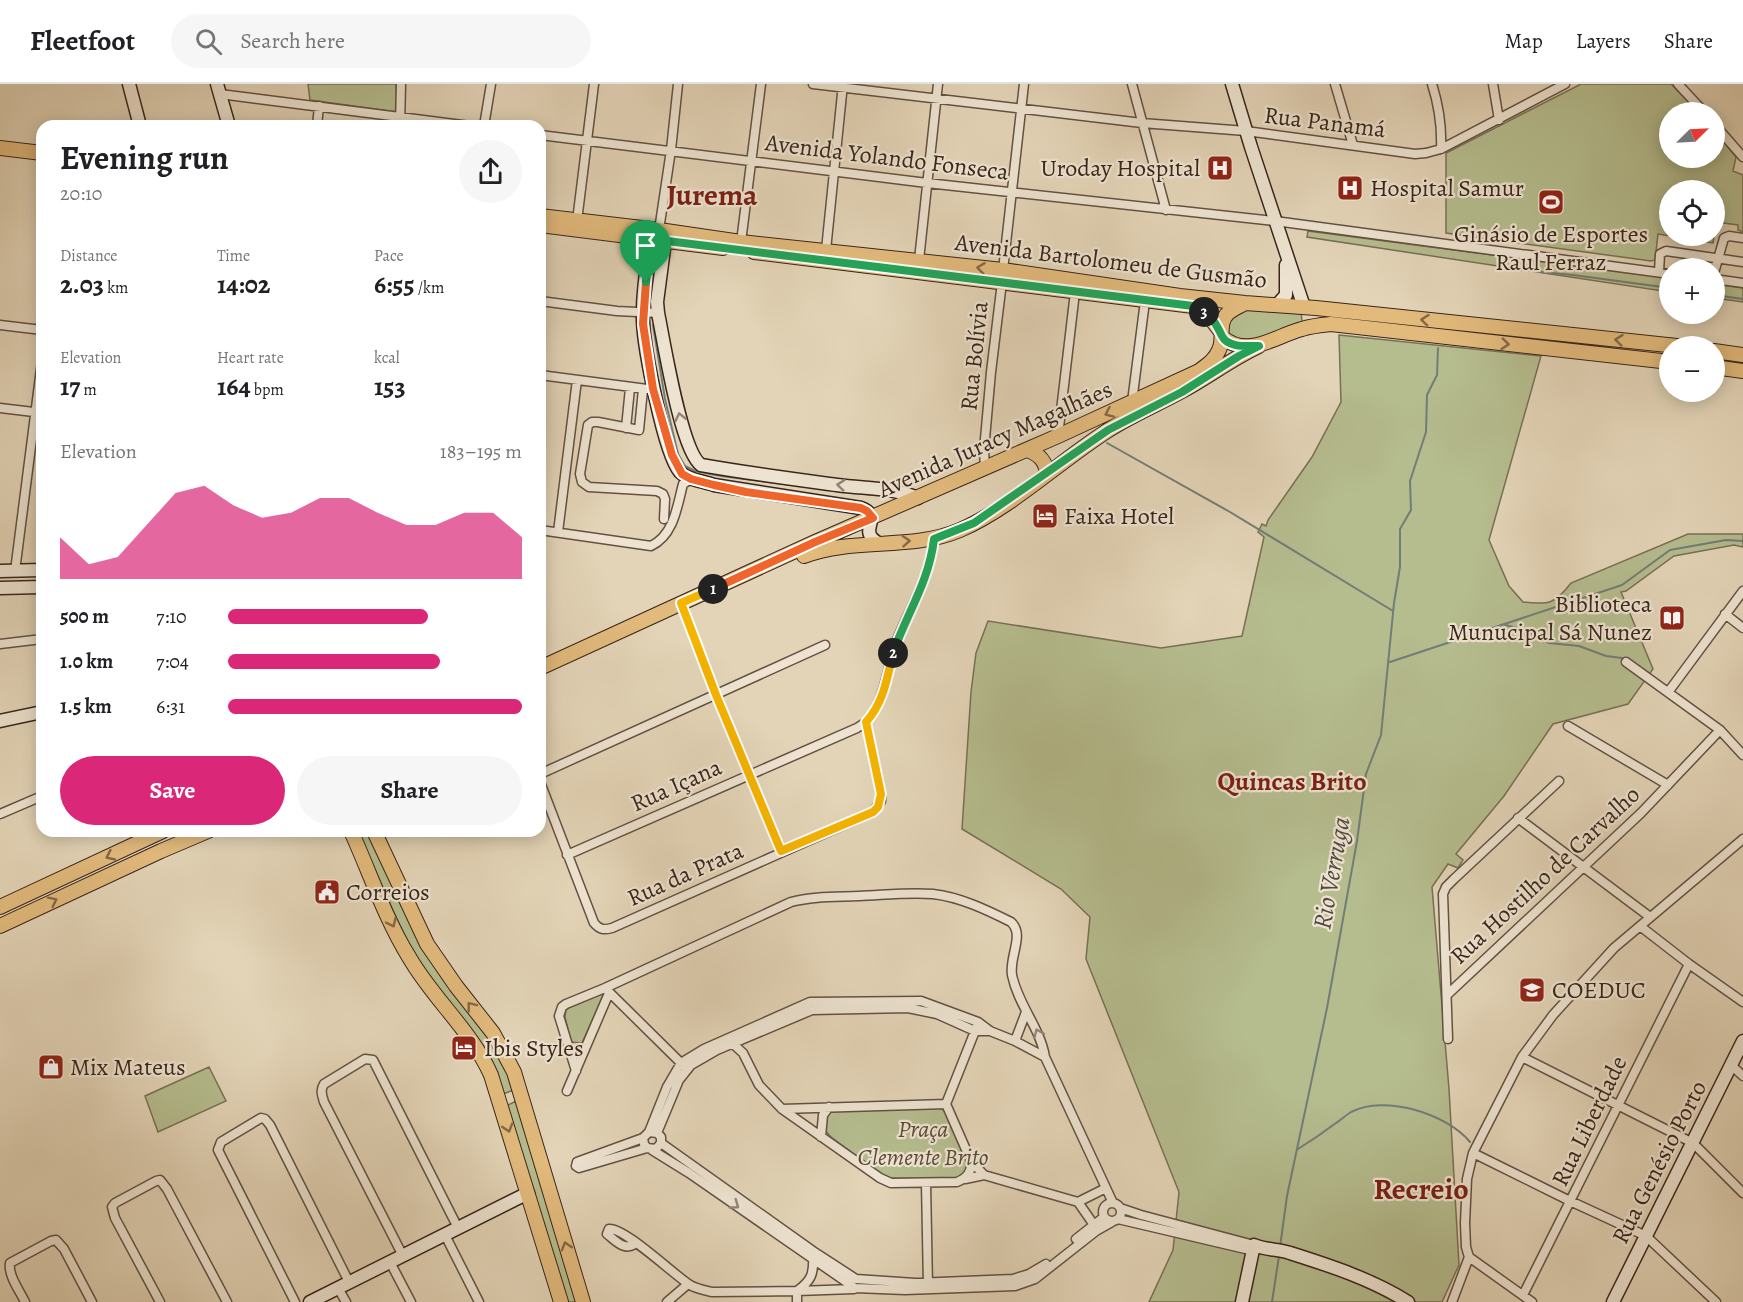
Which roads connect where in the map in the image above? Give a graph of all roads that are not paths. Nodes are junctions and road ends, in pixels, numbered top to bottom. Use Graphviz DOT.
graph roads {
  1 [pos="129,84"];
  2 [pos="400,84"];
  3 [pos="491,84"];
  4 [pos="594,84"];
  5 [pos="678,84"];
  6 [pos="761,84"];
  7 [pos="813,84"];
  8 [pos="938,84"];
  9 [pos="1024,84"];
  10 [pos="1132,84"];
  11 [pos="1232,84"];
  12 [pos="1335,84"];
  13 [pos="1432,84"];
  14 [pos="1493,84"];
  15 [pos="1565,84"];
  16 [pos="1678,84"];
  17 [pos="843,86"];
  18 [pos="219,89"];
  19 [pos="936,98"];
  20 [pos="1695,102"];
  21 [pos="319,106"];
  22 [pos="1021,109"];
  23 [pos="138,120"];
  24 [pos="228,120"];
  25 [pos="318,120"];
  26 [pos="396,120"];
  27 [pos="401,120"];
  28 [pos="485,120"];
  29 [pos="1499,120"];
  30 [pos="1142,123"];
  31 [pos="1246,131"];
  32 [pos="546,136"];
  33 [pos="1725,137"];
  34 [pos="588,141"];
  35 [pos="1353,145"];
  36 [pos="0,148"];
  37 [pos="1441,149"];
  38 [pos="671,150"];
  39 [pos="36,152"];
  40 [pos="0,157"];
  41 [pos="1743,157"];
  42 [pos="751,160"];
  43 [pos="36,162"];
  44 [pos="835,171"];
  45 [pos="927,183"];
  46 [pos="1013,192"];
  47 [pos="1166,210"];
  48 [pos="546,217"];
  49 [pos="577,220"];
  50 [pos="1275,221"];
  51 [pos="546,226"];
  52 [pos="658,236"];
  53 [pos="1743,238"];
  54 [pos="741,242"];
  55 [pos="826,250"];
  56 [pos="1285,252"];
  57 [pos="1660,258"];
  58 [pos="1718,258"];
  59 [pos="1725,259"];
  60 [pos="919,260"];
  61 [pos="1743,262"];
  62 [pos="1659,272"];
  63 [pos="1003,276"];
  64 [pos="1725,281"];
  65 [pos="1743,283"];
  66 [pos="1075,292"];
  67 [pos="546,301"];
  68 [pos="1145,301"];
  69 [pos="1245,303"];
  70 [pos="1277,305"];
  71 [pos="1304,307"];
  72 [pos="643,312"];
  73 [pos="658,314"];
  74 [pos="0,325"];
  75 [pos="36,329"];
  76 [pos="1221,334"];
  77 [pos="1659,344"];
  78 [pos="1259,346"];
  79 [pos="1725,353"];
  80 [pos="1743,355"];
  81 [pos="1659,361"];
  82 [pos="1725,369"];
  83 [pos="1743,371"];
  84 [pos="546,376"];
  85 [pos="577,380"];
  86 [pos="630,388"];
  87 [pos="648,389"];
  88 [pos="1132,402"];
  89 [pos="0,408"];
  90 [pos="36,413"];
  91 [pos="626,428"];
  92 [pos="36,430"];
  93 [pos="1058,436"];
  94 [pos="1027,450"];
  95 [pos="985,469"];
  96 [pos="1047,474"];
  97 [pos="691,479"];
  98 [pos="918,498"];
  99 [pos="873,518"];
  100 [pos="664,519"];
  101 [pos="546,531"];
  102 [pos="558,532"];
  103 [pos="934,539"];
  104 [pos="878,543"];
  105 [pos="20,570"];
  106 [pos="36,570"];
  107 [pos="0,571"];
  108 [pos="26,587"];
  109 [pos="36,587"];
  110 [pos="0,588"];
  111 [pos="1743,591"];
  112 [pos="682,606"];
  113 [pos="1725,614"];
  114 [pos="1743,628"];
  115 [pos="36,640"];
  116 [pos="0,644"];
  117 [pos="825,645"];
  118 [pos="1626,662"];
  119 [pos="546,665"];
  120 [pos="546,673"];
  121 [pos="1669,691"];
  122 [pos="716,695"];
  123 [pos="36,713"];
  124 [pos="0,721"];
  125 [pos="866,722"];
  126 [pos="1568,726"];
  127 [pos="1720,730"];
  128 [pos="1743,755"];
  129 [pos="546,771"];
  130 [pos="749,774"];
  131 [pos="1559,781"];
  132 [pos="1668,785"];
  133 [pos="546,798"];
  134 [pos="36,799"];
  135 [pos="0,814"];
  136 [pos="1518,818"];
  137 [pos="150,837"];
  138 [pos="161,837"];
  139 [pos="194,837"];
  140 [pos="354,837"];
  141 [pos="377,837"];
  142 [pos="1743,839"];
  143 [pos="161,851"];
  144 [pos="781,851"];
  145 [pos="567,855"];
  146 [pos="1584,866"];
  147 [pos="0,907"];
  148 [pos="1650,917"];
  149 [pos="0,926"];
  150 [pos="1640,926"];
  151 [pos="1689,964"];
  152 [pos="607,991"];
  153 [pos="1448,994"];
  154 [pos="1743,1002"];
  155 [pos="1026,1011"];
  156 [pos="976,1026"];
  157 [pos="1448,1039"];
  158 [pos="730,1041"];
  159 [pos="1015,1041"];
  160 [pos="1743,1041"];
  161 [pos="1045,1057"];
  162 [pos="1522,1058"];
  163 [pos="1731,1065"];
  164 [pos="684,1066"];
  165 [pos="576,1071"];
  166 [pos="1743,1076"];
  167 [pos="567,1091"];
  168 [pos="522,1098"];
  169 [pos="500,1102"];
  170 [pos="946,1104"];
  171 [pos="1617,1106"];
  172 [pos="829,1107"];
  173 [pos="782,1109"];
  174 [pos="650,1134"];
  175 [pos="821,1137"];
  176 [pos="661,1143"];
  177 [pos="1693,1143"];
  178 [pos="650,1149"];
  179 [pos="1473,1153"];
  180 [pos="971,1161"];
  181 [pos="984,1175"];
  182 [pos="965,1179"];
  183 [pos="926,1183"];
  184 [pos="1106,1188"];
  185 [pos="1743,1192"];
  186 [pos="528,1193"];
  187 [pos="1078,1202"];
  188 [pos="1570,1202"];
  189 [pos="1117,1205"];
  190 [pos="1112,1219"];
  191 [pos="1094,1224"];
  192 [pos="458,1228"];
  193 [pos="445,1235"];
  194 [pos="1646,1236"];
  195 [pos="636,1243"];
  196 [pos="1259,1248"];
  197 [pos="813,1251"];
  198 [pos="403,1256"];
  199 [pos="1469,1257"];
  200 [pos="814,1261"];
  201 [pos="390,1262"];
  202 [pos="688,1284"];
  203 [pos="344,1285"];
  204 [pos="928,1286"];
  205 [pos="855,1288"];
  206 [pos="797,1291"];
  207 [pos="1523,1295"];
  208 [pos="25,1302"];
  209 [pos="92,1302"];
  210 [pos="160,1302"];
  211 [pos="226,1302"];
  212 [pos="295,1302"];
  213 [pos="310,1302"];
  214 [pos="345,1302"];
  215 [pos="411,1302"];
  216 [pos="479,1302"];
  217 [pos="561,1302"];
  218 [pos="583,1302"];
  219 [pos="666,1302"];
  220 [pos="797,1302"];
  221 [pos="1242,1302"];
  222 [pos="1408,1302"];
  223 [pos="1452,1302"];
  224 [pos="1532,1302"];
  225 [pos="1612,1302"];
  226 [pos="1716,1302"];
  1 -- 23 [label="street"];
  2 -- 27 [label="street"];
  3 -- 28 [label="street"];
  4 -- 34 [label="street"];
  5 -- 38 [label="street"];
  6 -- 42 [label="street"];
  7 -- 17 [label="street, Rua Panamá"];
  8 -- 19 [label="street"];
  9 -- 22 [label="street, Rua Bolívia"];
  10 -- 30 [label="street"];
  11 -- 31 [label="street"];
  12 -- 35 [label="street"];
  13 -- 37 [label="street"];
  14 -- 29 [label="street"];
  15 -- 29 [label="street, Rua Panamá"];
  16 -- 20 [label="street"];
  17 -- 19 [label="street, Rua Panamá"];
  17 -- 44 [label="street"];
  18 -- 21 [label="street"];
  18 -- 24 [label="street"];
  19 -- 22 [label="street, Rua Panamá"];
  19 -- 45 [label="street"];
  21 -- 25 [label="street"];
  21 -- 26 [label="street"];
  22 -- 30 [label="street, Rua Panamá"];
  22 -- 46 [label="street, Rua Bolívia"];
  29 -- 37 [label="street, Rua Panamá"];
  30 -- 31 [label="street, Rua Panamá"];
  30 -- 47 [label="street"];
  31 -- 35 [label="street, Rua Panamá"];
  31 -- 50 [label="street"];
  32 -- 34 [label="street, Avenida Yolando Fonseca"];
  33 -- 41 [label="street"];
  34 -- 38 [label="street, Avenida Yolando Fonseca"];
  34 -- 49 [label="street"];
  35 -- 37 [label="street, Rua Panamá"];
  36 -- 39 [label="main road"];
  38 -- 42 [label="street, Avenida Yolando Fonseca"];
  38 -- 52 [label="street"];
  40 -- 43 [label="main road"];
  42 -- 44 [label="street, Avenida Yolando Fonseca"];
  42 -- 54 [label="street"];
  44 -- 45 [label="street, Avenida Yolando Fonseca"];
  44 -- 55 [label="street"];
  45 -- 46 [label="street, Avenida Yolando Fonseca"];
  45 -- 60 [label="street"];
  46 -- 47 [label="street, Avenida Yolando Fonseca"];
  46 -- 63 [label="street, Rua Bolívia"];
  47 -- 50 [label="street, Avenida Yolando Fonseca"];
  48 -- 49 [label="main road, Avenida Bartolomeu de Gusmão"];
  49 -- 52 [label="main road, Avenida Bartolomeu de Gusmão"];
  50 -- 56 [label="street"];
  50 -- 62 [label="street, Avenida Yolando Fonseca"];
  51 -- 52 [label="main road, Avenida Bartolomeu de Gusmão"];
  52 -- 54 [label="main road, Avenida Bartolomeu de Gusmão"];
  52 -- 63 [label="main road, Avenida Bartolomeu de Gusmão"];
  52 -- 72 [label="street"];
  52 -- 73 [label="street"];
  53 -- 58 [label="street"];
  54 -- 55 [label="main road, Avenida Bartolomeu de Gusmão"];
  55 -- 60 [label="main road, Avenida Bartolomeu de Gusmão"];
  56 -- 70 [label="street"];
  56 -- 71 [label="street"];
  57 -- 58 [label="street"];
  59 -- 61 [label="street"];
  63 -- 60 [label="main road, Avenida Bartolomeu de Gusmão, one-way"];
  63 -- 66 [label="main road, Avenida Bartolomeu de Gusmão"];
  63 -- 69 [label="main road, Avenida Bartolomeu de Gusmão"];
  63 -- 95 [label="street, Rua Bolívia"];
  64 -- 65 [label="street"];
  66 -- 68 [label="main road, Avenida Bartolomeu de Gusmão"];
  66 -- 93 [label="street"];
  67 -- 72 [label="street"];
  68 -- 76 [label="main road, Avenida Bartolomeu de Gusmão"];
  68 -- 88 [label="street"];
  69 -- 70 [label="main road, Avenida Bartolomeu de Gusmão"];
  69 -- 76 [label="main road, Avenida Juracy Magalhães"];
  70 -- 71 [label="main road, Avenida Bartolomeu de Gusmão"];
  77 -- 71 [label="main road, Avenida Bartolomeu de Gusmão, one-way"];
  72 -- 73 [label="street"];
  72 -- 87 [label="street"];
  98 -- 73 [label="street, one-way"];
  74 -- 75 [label="street"];
  76 -- 78 [label="main road"];
  76 -- 88 [label="main road, Avenida Juracy Magalhães"];
  78 -- 81 [label="main road, Avenida Juracy Magalhães, one-way"];
  78 -- 96 [label="main road, Avenida Juracy Magalhães"];
  79 -- 80 [label="main road"];
  82 -- 83 [label="main road"];
  84 -- 85 [label="street"];
  85 -- 86 [label="street"];
  85 -- 102 [label="street"];
  86 -- 87 [label="street"];
  86 -- 91 [label="street"];
  87 -- 91 [label="street"];
  87 -- 97 [label="street"];
  88 -- 93 [label="main road, Avenida Juracy Magalhães, one-way"];
  89 -- 90 [label="street"];
  91 -- 100 [label="street"];
  92 -- 105 [label="street"];
  93 -- 94 [label="main road, Avenida Juracy Magalhães"];
  94 -- 95 [label="main road, Avenida Juracy Magalhães"];
  94 -- 96 [label="main road"];
  95 -- 98 [label="main road, Avenida Juracy Magalhães"];
  96 -- 103 [label="main road, Avenida Juracy Magalhães"];
  97 -- 99 [label="street"];
  97 -- 102 [label="street"];
  98 -- 99 [label="main road, Avenida Juracy Magalhães"];
  99 -- 104 [label="street"];
  99 -- 112 [label="main road, Avenida Juracy Magalhães"];
  101 -- 102 [label="street"];
  104 -- 103 [label="main road, Avenida Juracy Magalhães, one-way"];
  103 -- 125 [label="street"];
  104 -- 112 [label="main road, Avenida Juracy Magalhães"];
  105 -- 106 [label="street"];
  105 -- 107 [label="street"];
  105 -- 108 [label="street"];
  108 -- 109 [label="street"];
  108 -- 110 [label="street"];
  111 -- 113 [label="street"];
  112 -- 119 [label="main road, Avenida Juracy Magalhães"];
  112 -- 120 [label="main road, Avenida Juracy Magalhães"];
  112 -- 122 [label="street"];
  113 -- 114 [label="street"];
  113 -- 121 [label="street"];
  115 -- 116 [label="street"];
  117 -- 122 [label="street"];
  118 -- 121 [label="street"];
  121 -- 127 [label="street"];
  122 -- 129 [label="street"];
  122 -- 130 [label="street"];
  123 -- 124 [label="street"];
  125 -- 130 [label="street, Rua Içana"];
  125 -- 144 [label="street, Rua da Prata"];
  126 -- 132 [label="street, Rua Hostilho de Carvalho"];
  127 -- 128 [label="street"];
  127 -- 132 [label="street, Rua Hostilho de Carvalho"];
  130 -- 144 [label="street"];
  130 -- 145 [label="street, Rua Içana"];
  131 -- 136 [label="street"];
  132 -- 146 [label="street, Rua Hostilho de Carvalho"];
  133 -- 145 [label="street"];
  134 -- 135 [label="street"];
  136 -- 146 [label="street"];
  136 -- 153 [label="street"];
  137 -- 147 [label="main road, one-way"];
  138 -- 143 [label="main road"];
  139 -- 143 [label="main road"];
  140 -- 169 [label="main road, one-way"];
  168 -- 141 [label="main road, one-way"];
  142 -- 148 [label="street"];
  149 -- 143 [label="main road, one-way"];
  144 -- 145 [label="street, Rua da Prata"];
  146 -- 148 [label="street"];
  146 -- 153 [label="street, Rua Hostilho de Carvalho"];
  148 -- 150 [label="street"];
  150 -- 151 [label="street"];
  150 -- 162 [label="street"];
  151 -- 154 [label="street"];
  151 -- 171 [label="street, Rua Liberdade"];
  152 -- 155 [label="street"];
  152 -- 164 [label="street"];
  152 -- 165 [label="street"];
  152 -- 165 [label="street"];
  153 -- 157 [label="street"];
  155 -- 159 [label="street"];
  161 -- 155 [label="street, one-way"];
  156 -- 158 [label="street"];
  156 -- 159 [label="street"];
  156 -- 170 [label="street"];
  158 -- 164 [label="street"];
  158 -- 173 [label="street"];
  159 -- 161 [label="street"];
  160 -- 163 [label="street, Rua Genésio Porto"];
  161 -- 184 [label="street"];
  162 -- 171 [label="street"];
  162 -- 179 [label="street"];
  163 -- 166 [label="street"];
  163 -- 177 [label="street, Rua Genésio Porto"];
  164 -- 174 [label="street"];
  165 -- 167 [label="street"];
  168 -- 169 [label="main road"];
  218 -- 168 [label="main road, one-way"];
  169 -- 186 [label="main road, one-way"];
  170 -- 172 [label="street"];
  170 -- 180 [label="street"];
  171 -- 177 [label="street"];
  171 -- 188 [label="street, Rua Liberdade"];
  172 -- 173 [label="street"];
  172 -- 175 [label="street"];
  173 -- 175 [label="street"];
  174 -- 176 [label="street"];
  174 -- 178 [label="street"];
  174 -- 178 [label="street"];
  175 -- 183 [label="street"];
  176 -- 178 [label="street"];
  176 -- 197 [label="street"];
  177 -- 185 [label="street"];
  177 -- 194 [label="street, Rua Genésio Porto"];
  178 -- 200 [label="street, one-way"];
  179 -- 188 [label="street"];
  179 -- 199 [label="street"];
  180 -- 181 [label="street"];
  180 -- 182 [label="street"];
  181 -- 182 [label="street"];
  181 -- 187 [label="street"];
  182 -- 183 [label="street"];
  183 -- 204 [label="street"];
  184 -- 187 [label="street"];
  184 -- 189 [label="street"];
  186 -- 192 [label="street"];
  186 -- 217 [label="main road"];
  187 -- 191 [label="street"];
  188 -- 194 [label="street"];
  188 -- 207 [label="street, Rua Liberdade"];
  189 -- 190 [label="street"];
  189 -- 190 [label="street"];
  189 -- 196 [label="street"];
  190 -- 191 [label="street"];
  190 -- 196 [label="street"];
  190 -- 204 [label="street"];
  191 -- 204 [label="street"];
  192 -- 193 [label="street"];
  192 -- 198 [label="street"];
  193 -- 198 [label="street"];
  193 -- 216 [label="street"];
  194 -- 225 [label="street, Rua Genésio Porto"];
  194 -- 226 [label="street"];
  195 -- 202 [label="street"];
  196 -- 221 [label="street"];
  196 -- 222 [label="street"];
  197 -- 200 [label="street"];
  197 -- 204 [label="street"];
  198 -- 201 [label="street"];
  199 -- 207 [label="street"];
  199 -- 223 [label="street"];
  200 -- 205 [label="street"];
  200 -- 206 [label="street"];
  201 -- 203 [label="street"];
  201 -- 215 [label="street"];
  202 -- 206 [label="street"];
  202 -- 219 [label="street"];
  203 -- 212 [label="street"];
  203 -- 213 [label="street"];
  203 -- 214 [label="street"];
  204 -- 205 [label="street"];
  205 -- 206 [label="street"];
  206 -- 220 [label="street"];
  207 -- 224 [label="street"];
  208 -- 209 [label="street"];
  210 -- 211 [label="street"];
}
